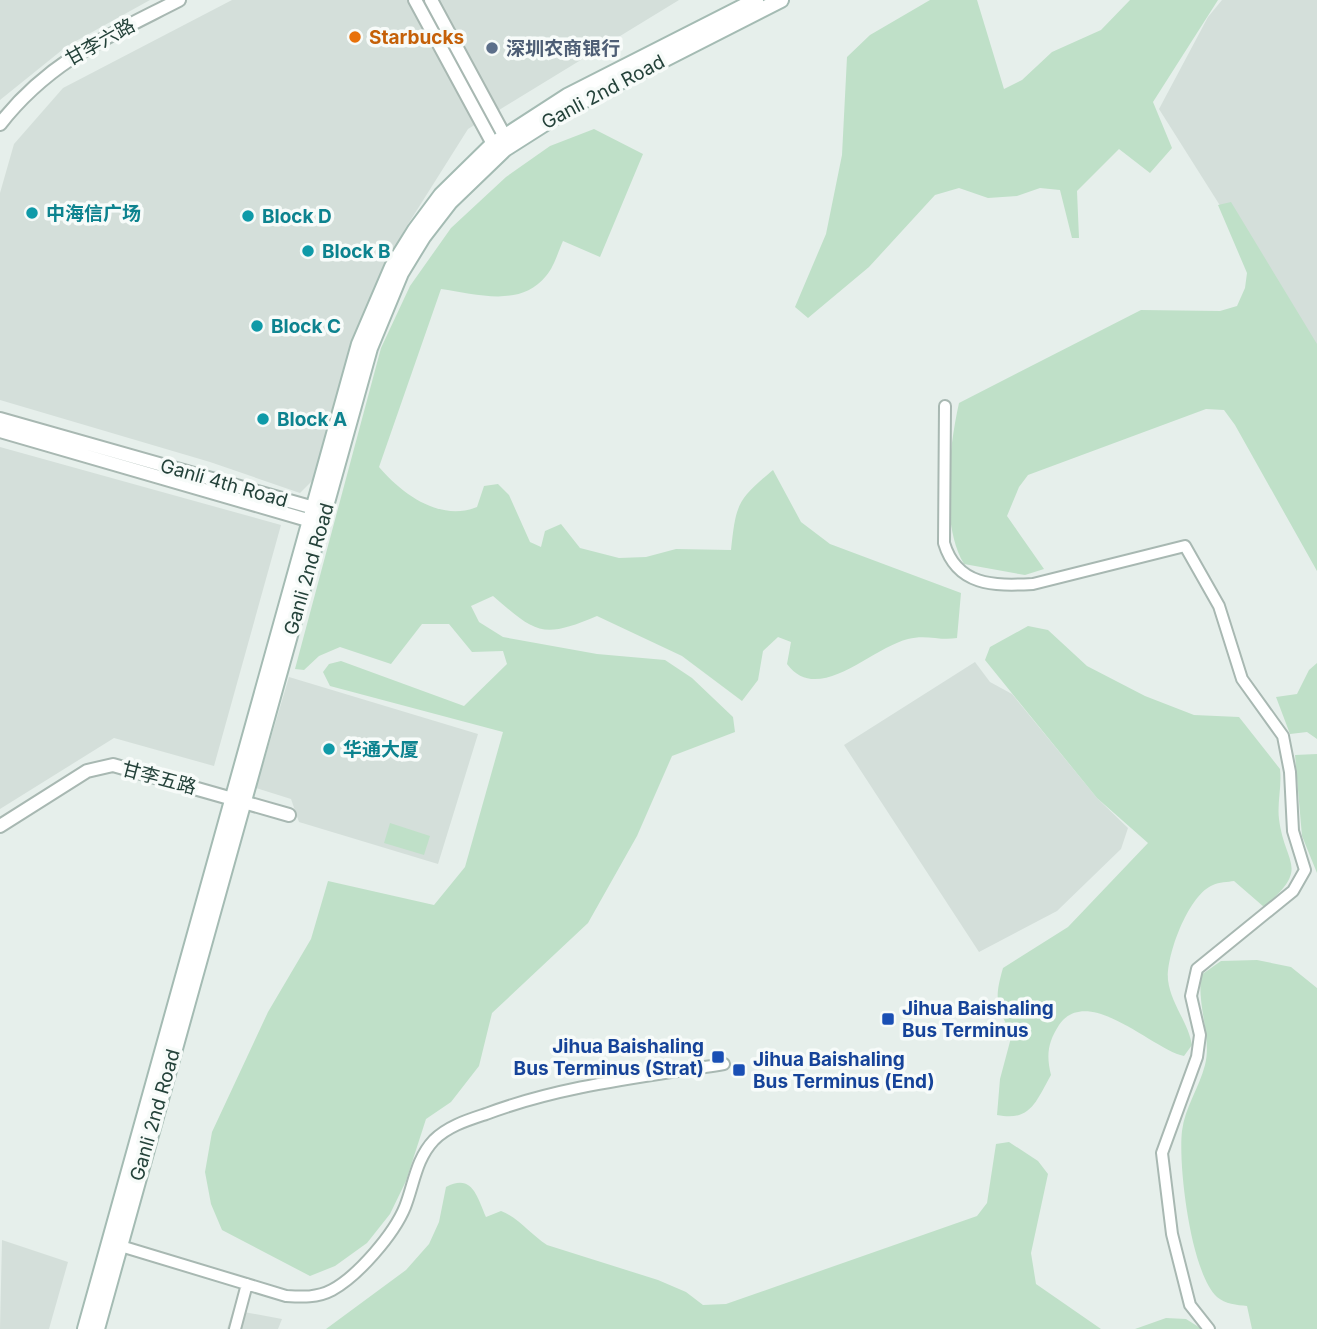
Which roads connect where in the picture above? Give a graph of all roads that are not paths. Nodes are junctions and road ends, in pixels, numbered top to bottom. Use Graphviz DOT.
graph roads {
  1 [pos="179,0"];
  2 [pos="415,0"];
  3 [pos="431,0"];
  4 [pos="756,0"];
  5 [pos="782,0"];
  6 [pos="0,124"];
  7 [pos="501,142"];
  8 [pos="945,406"];
  9 [pos="0,419"];
  10 [pos="0,431"];
  11 [pos="316,516"];
  12 [pos="238,800"];
  13 [pos="289,815"];
  14 [pos="0,826"];
  15 [pos="724,1064"];
  16 [pos="114,1243"];
  17 [pos="247,1284"];
  18 [pos="85,1329"];
  19 [pos="97,1329"];
  20 [pos="235,1329"];
  21 [pos="1209,1329"];
  1 -- 6 [label="street, 甘李六路"];
  2 -- 7 [label="street"];
  3 -- 7 [label="street"];
  4 -- 7 [label="main road, Ganli 2nd Road"];
  5 -- 7 [label="main road, Ganli 2nd Road"];
  7 -- 11 [label="main road, Ganli 2nd Road"];
  8 -- 21 [label="street"];
  9 -- 11 [label="street, Ganli 4th Road"];
  10 -- 11 [label="street, Ganli 4th Road"];
  11 -- 12 [label="main road, Ganli 2nd Road"];
  12 -- 13 [label="street, 甘李五路"];
  12 -- 14 [label="street, 甘李五路"];
  12 -- 16 [label="main road, Ganli 2nd Road"];
  15 -- 17 [label="street"];
  16 -- 17 [label="street"];
  16 -- 18 [label="main road, Ganli 2nd Road"];
  16 -- 19 [label="main road, Ganli 2nd Road"];
  17 -- 20 [label="street"];
}
